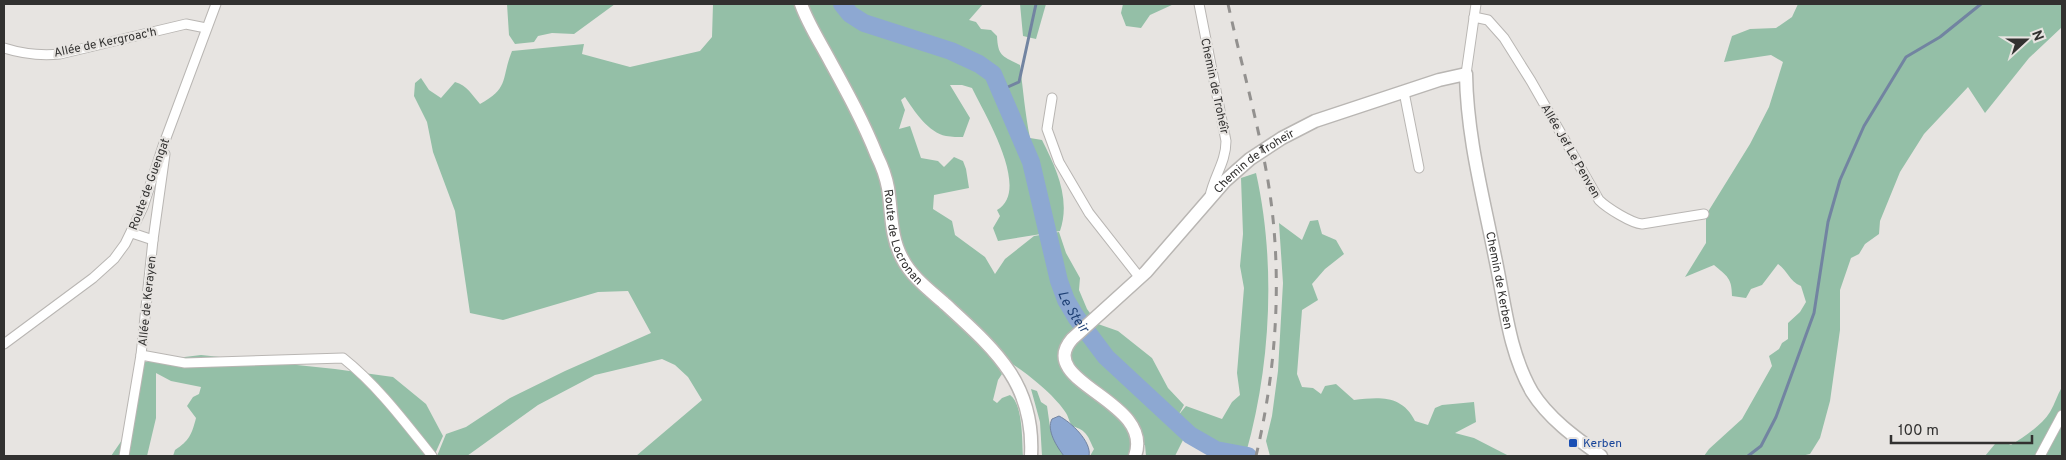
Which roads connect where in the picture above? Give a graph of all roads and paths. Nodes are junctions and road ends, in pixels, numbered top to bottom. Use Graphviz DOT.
graph roads {
  1 [pos="216,4"];
  2 [pos="800,4"];
  3 [pos="1198,4"];
  4 [pos="1476,4"];
  5 [pos="1474,16"];
  6 [pos="206,28"];
  7 [pos="4,48"];
  8 [pos="1466,74"];
  9 [pos="1404,92"];
  10 [pos="1052,98"];
  11 [pos="163,146"];
  12 [pos="1419,168"];
  13 [pos="1210,196"];
  14 [pos="1704,214"];
  15 [pos="132,233"];
  16 [pos="152,240"];
  17 [pos="1140,278"];
  18 [pos="4,344"];
  19 [pos="141,355"];
  20 [pos="2062,415"];
  21 [pos="1033,453"];
  22 [pos="124,456"];
  23 [pos="432,456"];
  24 [pos="1135,456"];
  25 [pos="1601,456"];
  26 [pos="2040,456"];
  1 -- 6 [label="street, Route de Guengat"];
  2 -- 21 [label="street, Route de Locronan"];
  3 -- 13 [label="street, Chemin de Trohéîr"];
  4 -- 5 [label="street"];
  5 -- 8 [label="street"];
  5 -- 14 [label="street, Allée Jef Le Penven"];
  6 -- 7 [label="street, Allée de Kergroac'h"];
  6 -- 11 [label="street, Route de Guengat"];
  8 -- 9 [label="street, Chemin de Troheïr"];
  8 -- 25 [label="street, Chemin de Kerben"];
  9 -- 12 [label="street"];
  9 -- 13 [label="street, Chemin de Troheïr"];
  10 -- 17 [label="street"];
  11 -- 15 [label="street, Route de Guengat"];
  11 -- 16 [label="street, Allée de Kerayen"];
  13 -- 17 [label="street, Chemin de Troheïr"];
  15 -- 16 [label="street"];
  15 -- 18 [label="street, Route de Guengat"];
  16 -- 19 [label="street, Allée de Kerayen"];
  17 -- 24 [label="street, Chemin de Troheïr"];
  19 -- 22 [label="street, Allée de Kerayen"];
  19 -- 23 [label="street"];
  20 -- 26 [label="street"];
}
